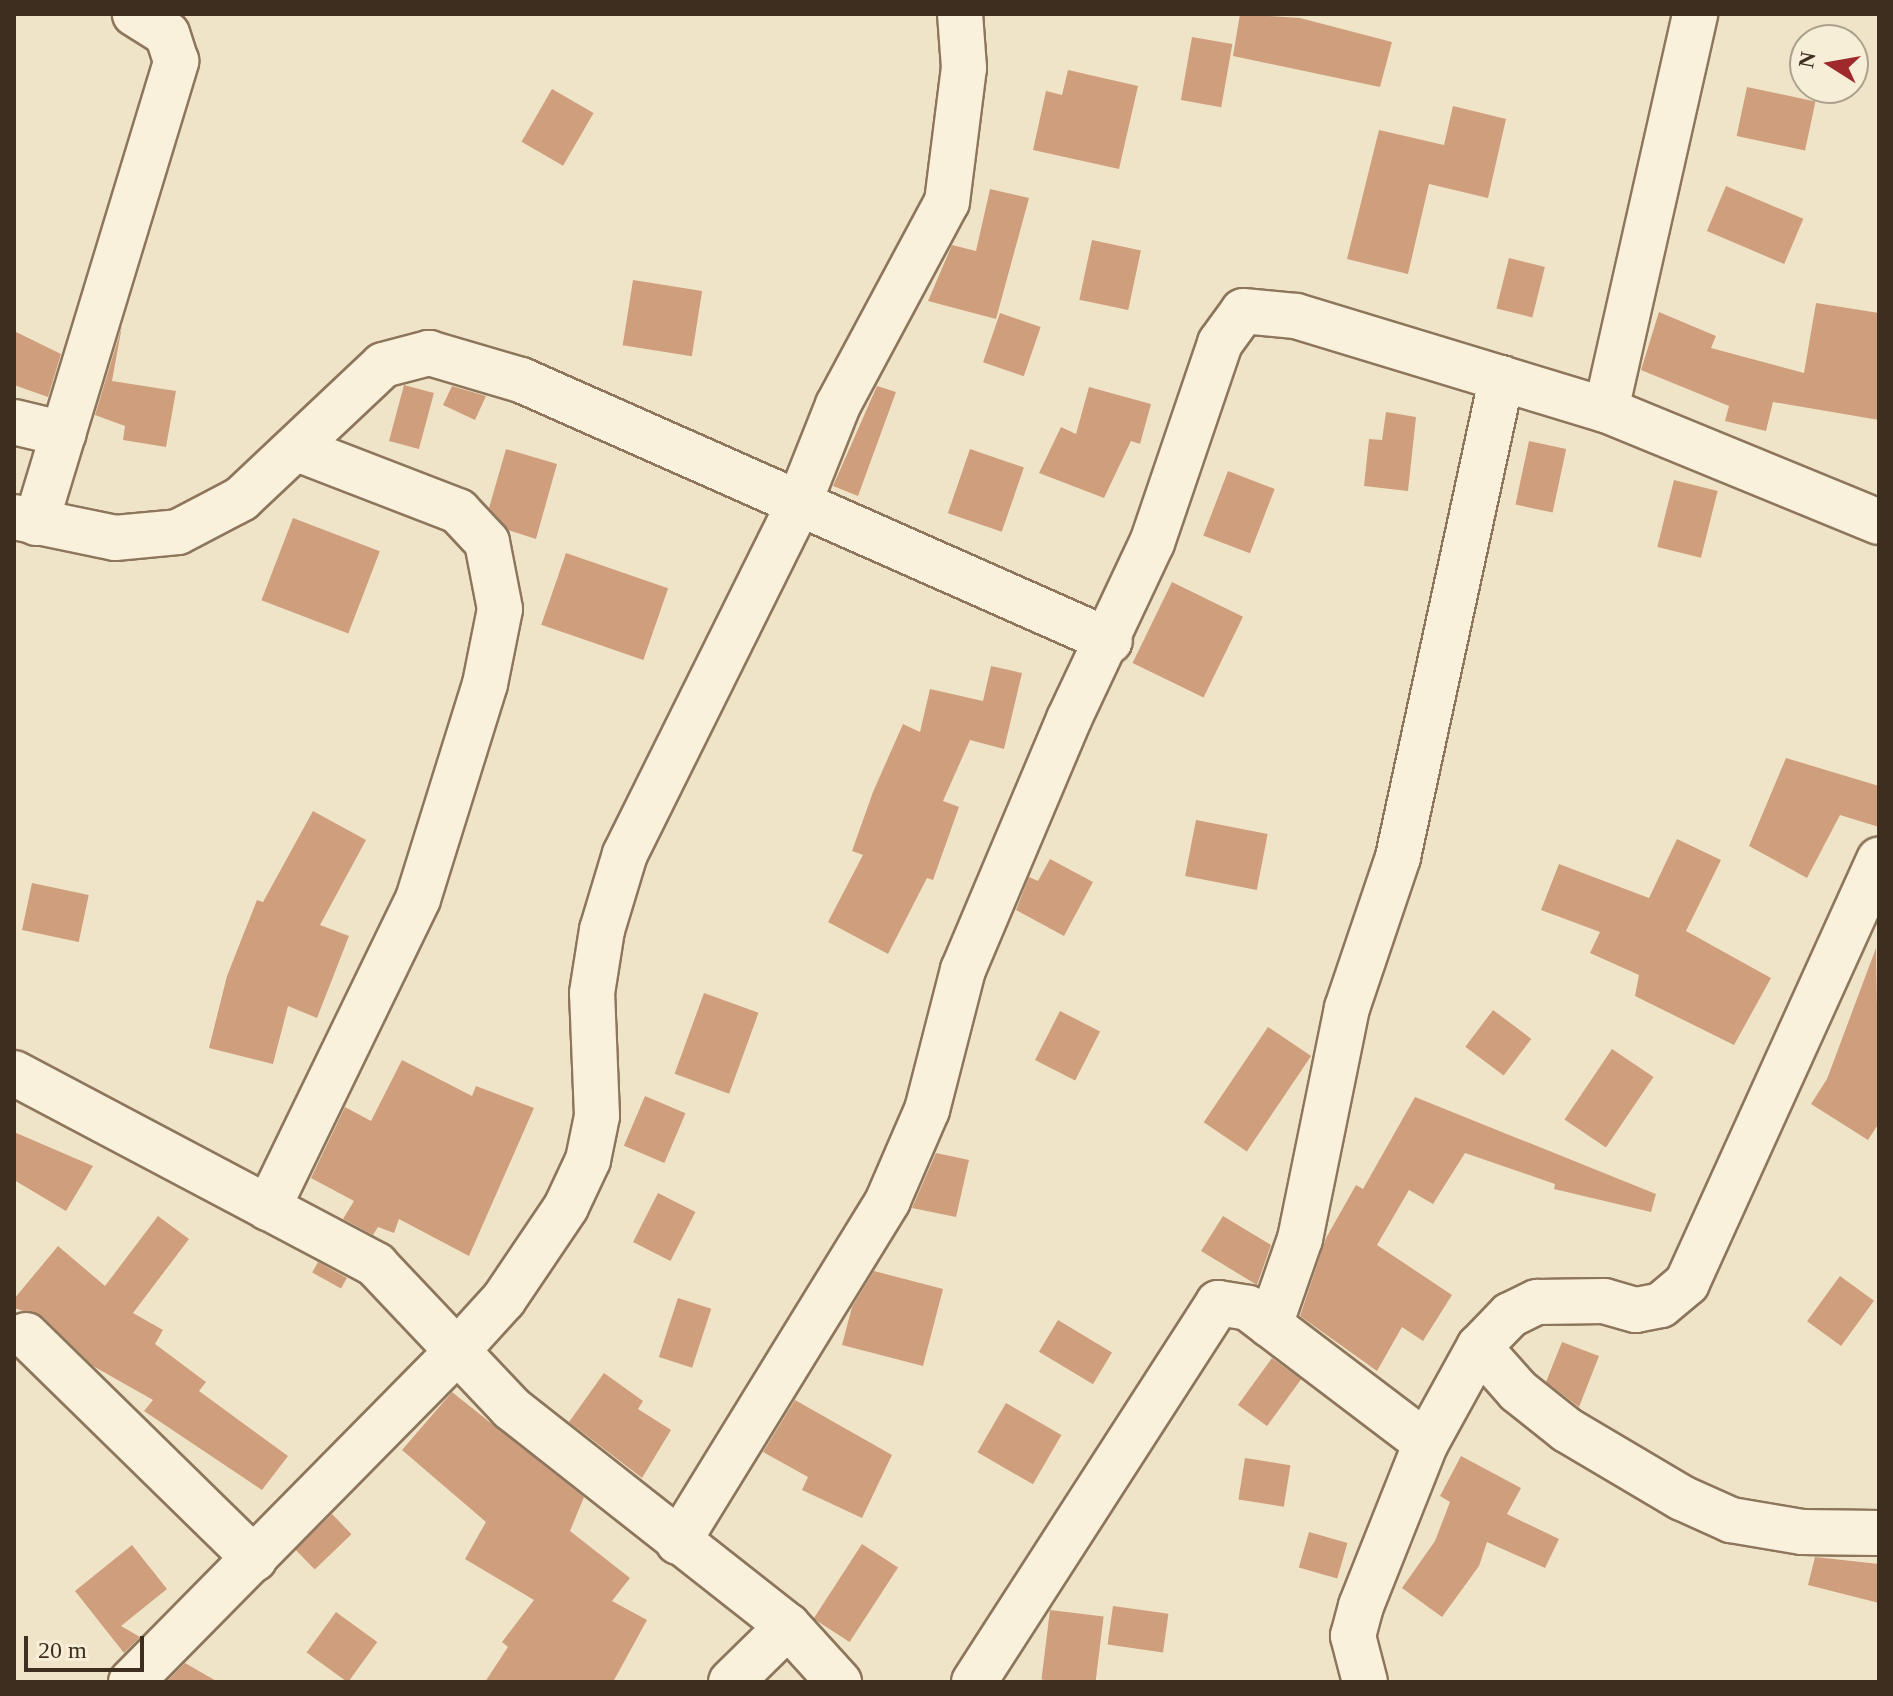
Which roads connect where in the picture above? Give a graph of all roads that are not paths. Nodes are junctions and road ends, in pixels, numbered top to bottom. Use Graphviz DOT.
graph roads {
  1 [pos="135,14"];
  2 [pos="960,14"];
  3 [pos="1695,14"];
  4 [pos="1502,378"];
  5 [pos="1606,410"];
  6 [pos="14,422"];
  7 [pos="64,434"];
  8 [pos="300,450"];
  9 [pos="799,503"];
  10 [pos="25,520"];
  11 [pos="1879,522"];
  12 [pos="1110,641"];
  13 [pos="1879,859"];
  14 [pos="14,1073"];
  15 [pos="268,1208"];
  16 [pos="1270,1325"];
  17 [pos="26,1335"];
  18 [pos="1479,1347"];
  19 [pos="454,1354"];
  20 [pos="1426,1443"];
  21 [pos="1879,1533"];
  22 [pos="678,1542"];
  23 [pos="255,1559"];
  24 [pos="788,1626"];
  25 [pos="131,1682"];
  26 [pos="731,1682"];
  27 [pos="839,1682"];
  28 [pos="974,1682"];
  29 [pos="1365,1682"];
  1 -- 7 [label="street"];
  2 -- 9 [label="street"];
  3 -- 5 [label="street"];
  4 -- 5 [label="street"];
  4 -- 12 [label="street"];
  4 -- 16 [label="street"];
  5 -- 11 [label="street"];
  6 -- 7 [label="street"];
  7 -- 10 [label="street"];
  8 -- 9 [label="street"];
  8 -- 10 [label="street"];
  8 -- 15 [label="street"];
  9 -- 12 [label="street"];
  9 -- 19 [label="street"];
  12 -- 22 [label="street"];
  13 -- 18 [label="street"];
  14 -- 15 [label="street"];
  15 -- 19 [label="street"];
  16 -- 20 [label="street"];
  16 -- 28 [label="street"];
  17 -- 23 [label="street"];
  18 -- 20 [label="street"];
  18 -- 21 [label="street"];
  19 -- 22 [label="street"];
  19 -- 23 [label="street"];
  20 -- 29 [label="street"];
  22 -- 24 [label="street"];
  23 -- 25 [label="street"];
  24 -- 26 [label="street"];
  24 -- 27 [label="street"];
}
